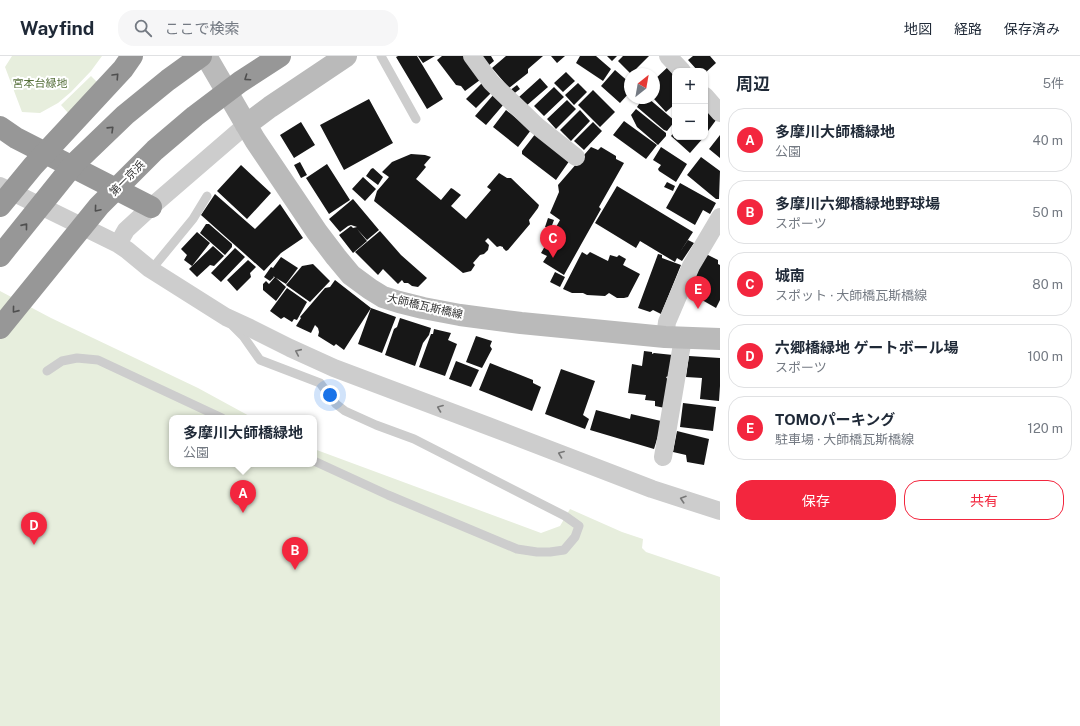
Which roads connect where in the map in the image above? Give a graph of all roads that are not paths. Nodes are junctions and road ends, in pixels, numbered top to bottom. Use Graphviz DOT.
graph roads {
  1 [pos="132,56"];
  2 [pos="201,56"];
  3 [pos="206,56"];
  4 [pos="280,56"];
  5 [pos="346,56"];
  6 [pos="380,56"];
  7 [pos="472,56"];
  8 [pos="668,56"];
  9 [pos="679,68"];
  10 [pos="708,99"];
  11 [pos="720,113"];
  12 [pos="416,119"];
  13 [pos="246,125"];
  14 [pos="0,127"];
  15 [pos="576,157"];
  16 [pos="0,186"];
  17 [pos="207,196"];
  18 [pos="0,206"];
  19 [pos="151,207"];
  20 [pos="720,217"];
  21 [pos="118,244"];
  22 [pos="0,256"];
  23 [pos="151,270"];
  24 [pos="226,318"];
  25 [pos="0,328"];
  26 [pos="674,337"];
  27 [pos="720,338"];
  28 [pos="47,372"];
  29 [pos="216,415"];
  30 [pos="662,457"];
  31 [pos="317,462"];
  32 [pos="720,511"];
  18 -- 1 [label="highway, one-way, bridge"];
  22 -- 2 [label="highway, one-way, bridge"];
  3 -- 13 [label="street, 大師橋瓦斯橋線"];
  4 -- 25 [label="highway, 第一京浜, one-way, bridge"];
  5 -- 13 [label="street"];
  6 -- 12 [label="lane"];
  7 -- 15 [label="street"];
  8 -- 9 [label="street"];
  10 -- 11 [label="street"];
  13 -- 19 [label="street"];
  13 -- 26 [label="street, 大師橋瓦斯橋線"];
  14 -- 19 [label="highway"];
  16 -- 21 [label="street"];
  17 -- 23 [label="lane"];
  19 -- 21 [label="street"];
  20 -- 26 [label="street"];
  21 -- 23 [label="street"];
  23 -- 24 [label="street"];
  24 -- 31 [label="lane"];
  32 -- 24 [label="street, one-way"];
  26 -- 27 [label="street, 大師橋瓦斯橋線"];
  26 -- 30 [label="street"];
  28 -- 29 [label="lane"];
}
